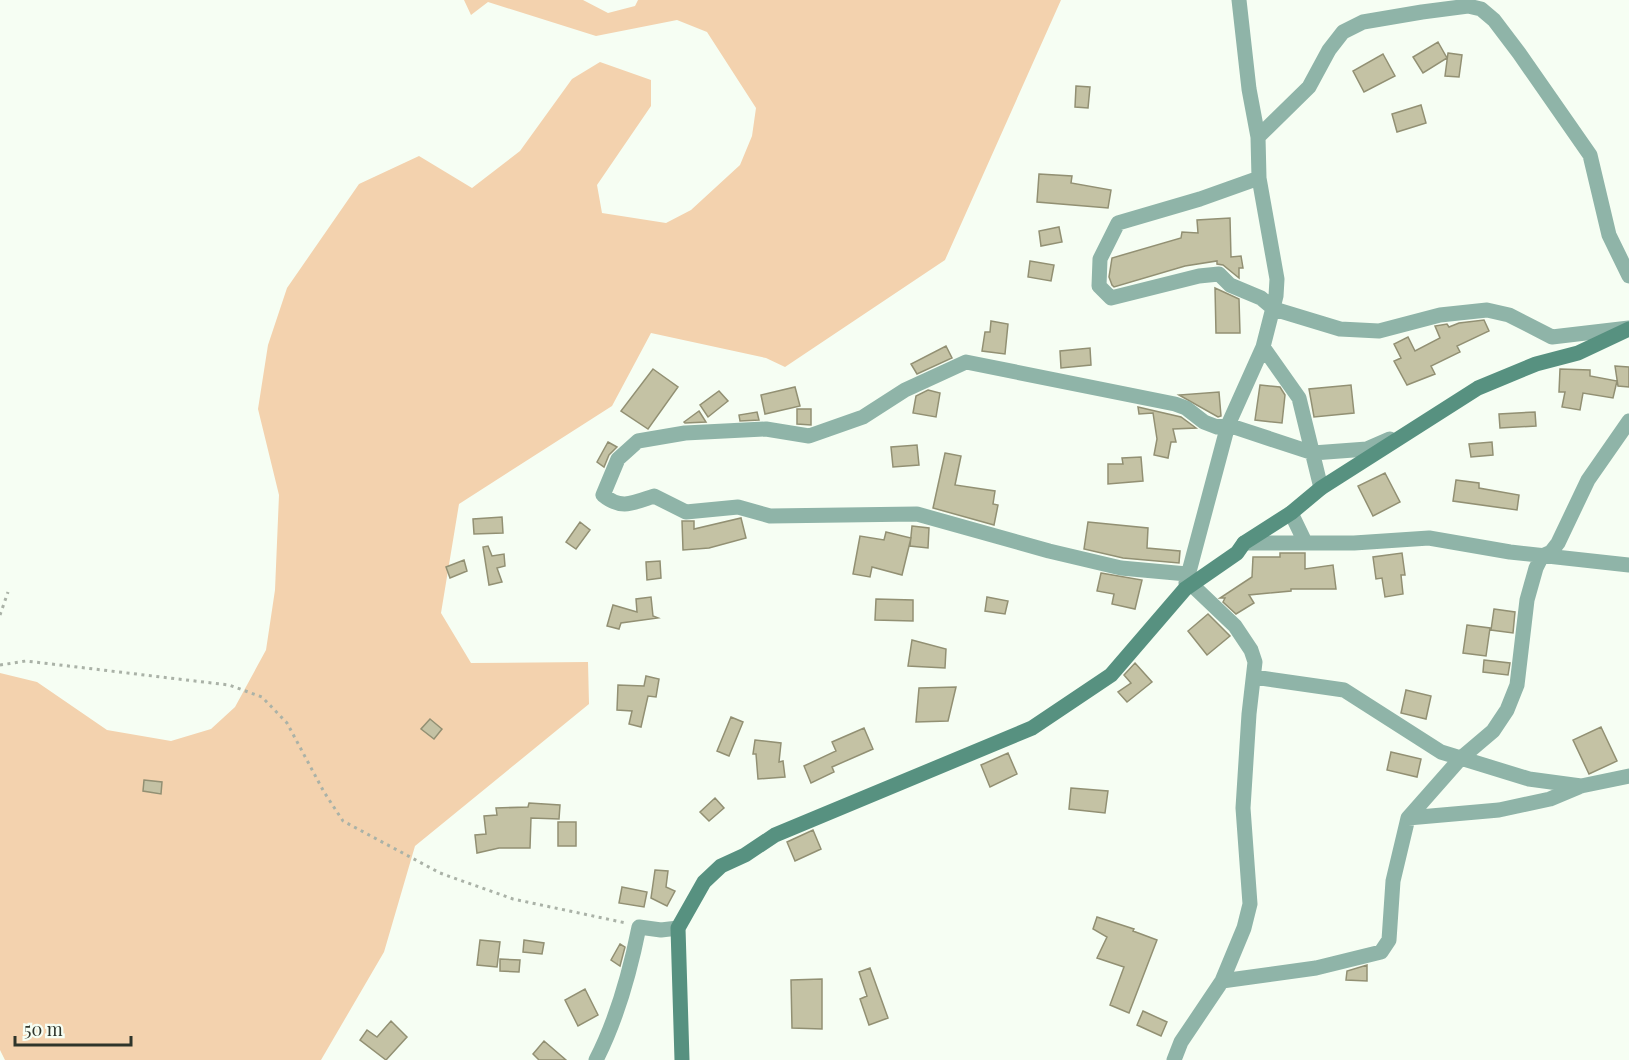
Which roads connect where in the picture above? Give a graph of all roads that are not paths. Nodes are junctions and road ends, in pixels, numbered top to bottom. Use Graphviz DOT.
graph roads {
  1 [pos="1239,0"];
  2 [pos="1258,137"];
  3 [pos="1259,178"];
  4 [pos="1629,276"];
  5 [pos="1274,309"];
  6 [pos="1629,328"];
  7 [pos="1263,347"];
  8 [pos="1629,421"];
  9 [pos="1228,425"];
  10 [pos="1413,429"];
  11 [pos="1313,453"];
  12 [pos="1322,489"];
  13 [pos="1291,513"];
  14 [pos="1305,542"];
  15 [pos="1244,543"];
  16 [pos="1542,556"];
  17 [pos="1629,565"];
  18 [pos="1188,583"];
  19 [pos="1254,677"];
  20 [pos="1460,759"];
  21 [pos="1629,776"];
  22 [pos="1581,786"];
  23 [pos="1408,818"];
  24 [pos="678,928"];
  25 [pos="1222,981"];
  26 [pos="596,1060"];
  27 [pos="682,1060"];
  28 [pos="1174,1060"];
  1 -- 2 [label="street"];
  2 -- 3 [label="street"];
  2 -- 4 [label="street"];
  3 -- 5 [label="street"];
  3 -- 5 [label="street"];
  5 -- 6 [label="street"];
  5 -- 7 [label="street"];
  6 -- 10 [label="main road"];
  7 -- 9 [label="street"];
  7 -- 11 [label="street"];
  8 -- 16 [label="street"];
  9 -- 11 [label="street"];
  9 -- 18 [label="street"];
  9 -- 18 [label="street"];
  10 -- 11 [label="street"];
  10 -- 12 [label="main road"];
  11 -- 12 [label="street"];
  12 -- 13 [label="main road"];
  13 -- 14 [label="street"];
  13 -- 15 [label="main road"];
  14 -- 15 [label="street"];
  14 -- 16 [label="street"];
  15 -- 18 [label="main road"];
  16 -- 17 [label="street"];
  16 -- 20 [label="street"];
  18 -- 19 [label="street"];
  18 -- 24 [label="main road"];
  19 -- 20 [label="street"];
  19 -- 25 [label="street"];
  20 -- 22 [label="street"];
  20 -- 23 [label="street"];
  21 -- 22 [label="street"];
  22 -- 23 [label="street"];
  23 -- 25 [label="street"];
  24 -- 26 [label="street"];
  24 -- 27 [label="main road"];
  25 -- 28 [label="street"];
}
